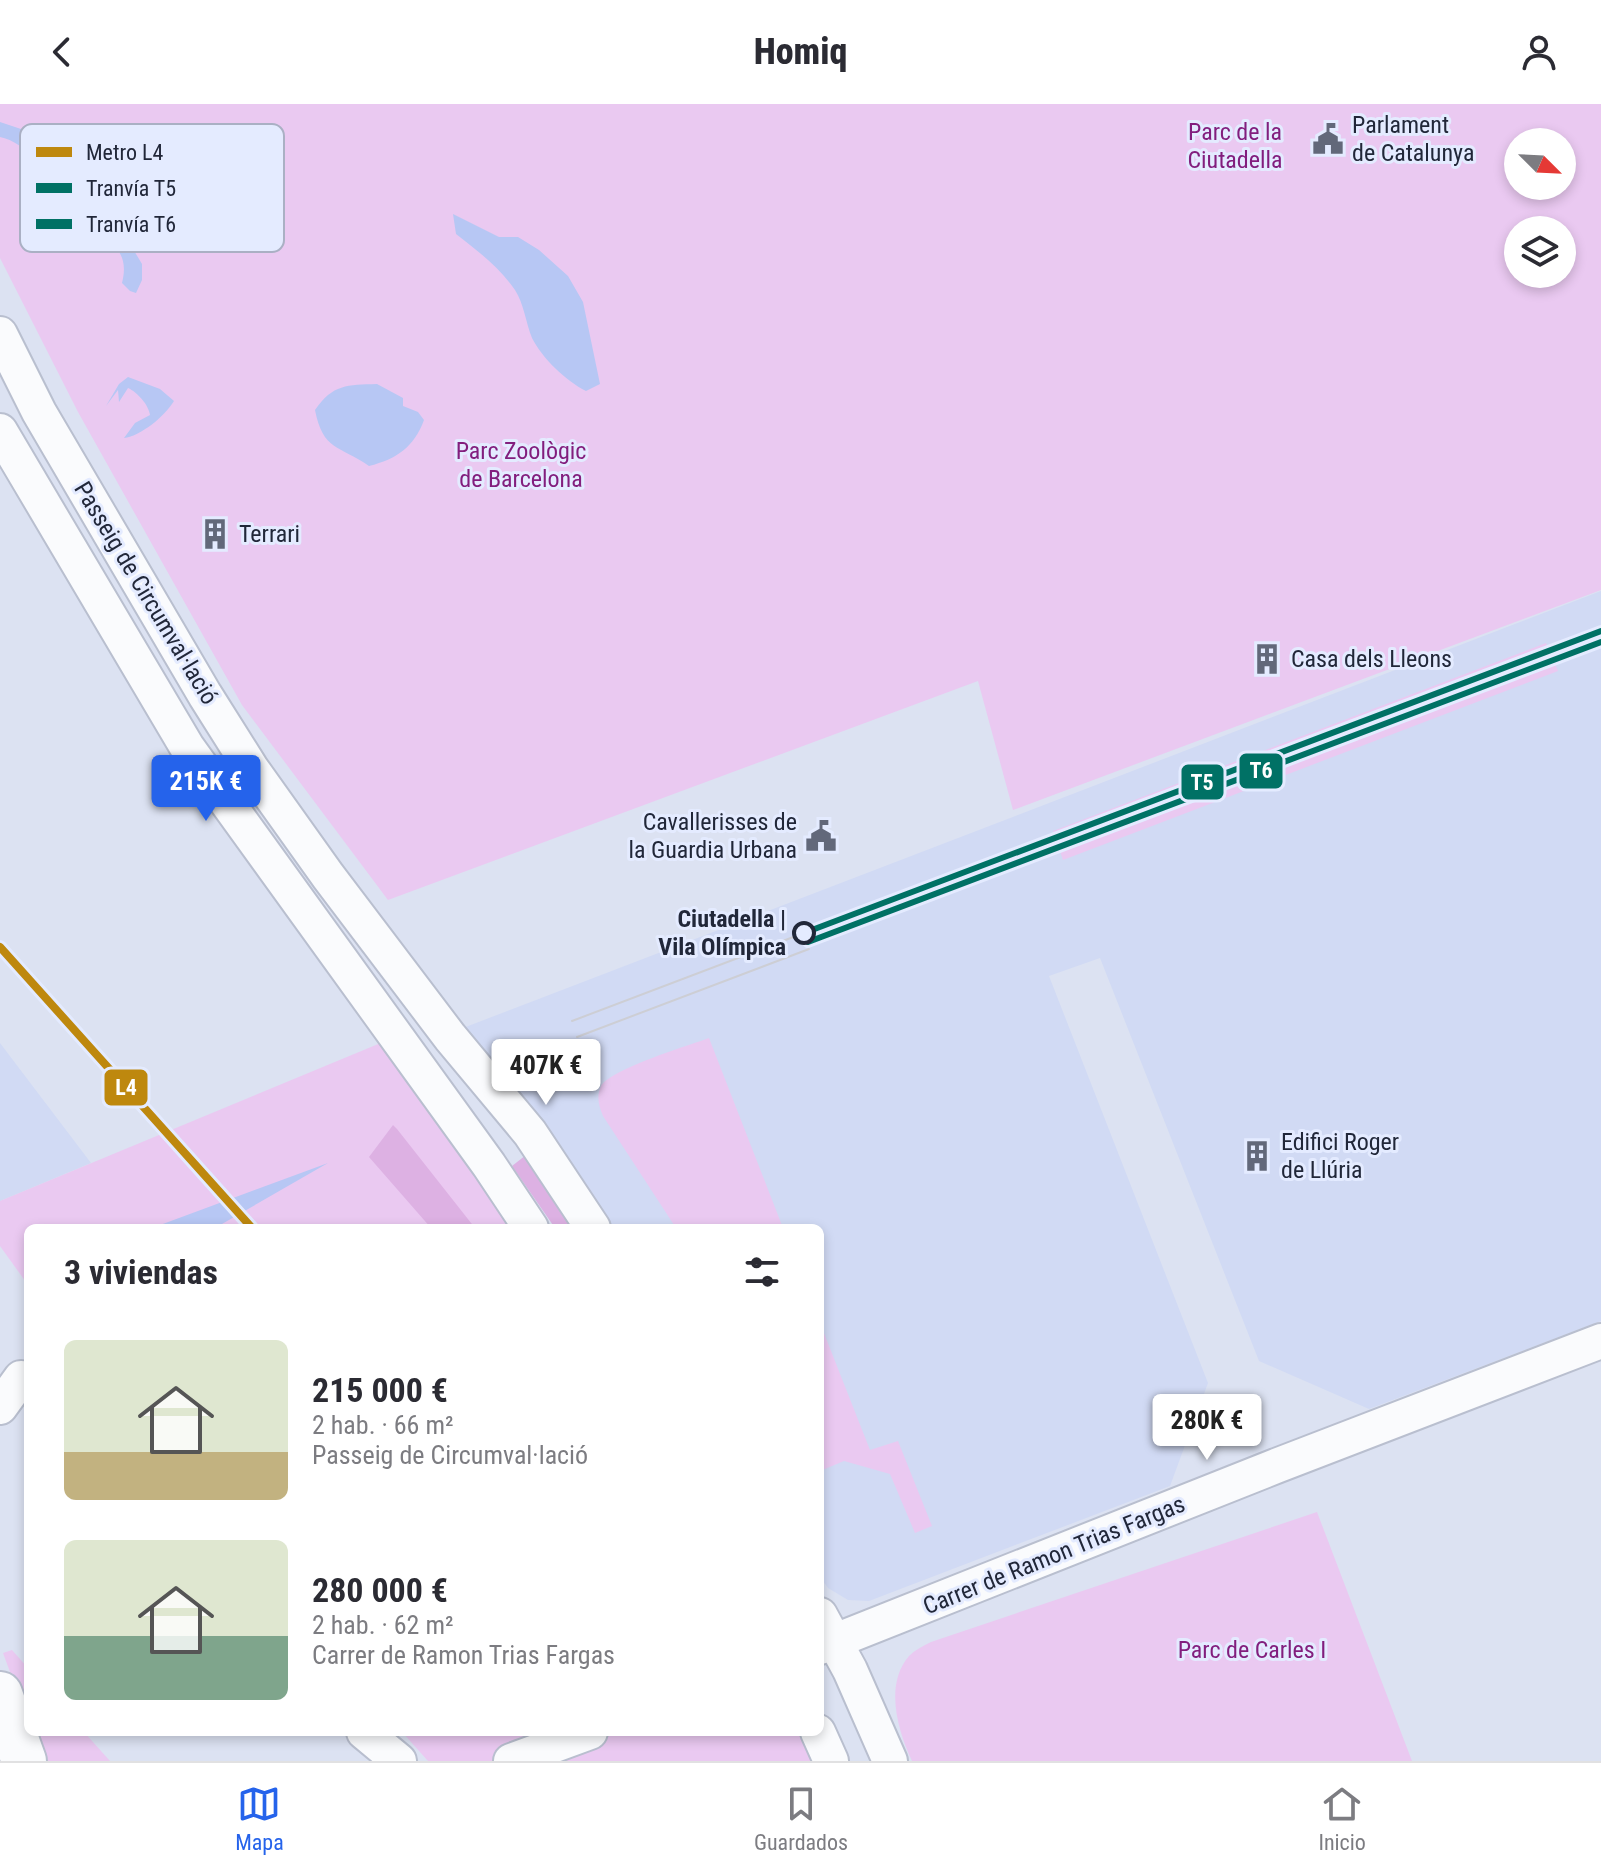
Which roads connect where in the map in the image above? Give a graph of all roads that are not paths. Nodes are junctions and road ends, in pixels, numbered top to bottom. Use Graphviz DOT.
graph roads {
  1 [pos="0,334"];
  2 [pos="0,431"];
  3 [pos="528,1224"];
  4 [pos="590,1224"];
  5 [pos="1601,1341"];
  6 [pos="24,1379"];
  7 [pos="0,1407"];
  8 [pos="825,1635"];
  9 [pos="0,1694"];
  10 [pos="369,1736"];
  11 [pos="579,1736"];
  12 [pos="820,1736"];
  13 [pos="24,1761"];
  14 [pos="399,1761"];
  15 [pos="511,1761"];
  16 [pos="831,1761"];
  17 [pos="890,1761"];
  1 -- 4 [label="street, Passeig de Circumval·lació"];
  2 -- 3 [label="street, Passeig de Circumval·lació"];
  5 -- 8 [label="street, Carrer de Ramon Trias Fargas"];
  6 -- 7 [label="street"];
  8 -- 17 [label="street"];
  9 -- 13 [label="main road"];
  10 -- 14 [label="street"];
  11 -- 15 [label="street"];
  12 -- 16 [label="street"];
}
